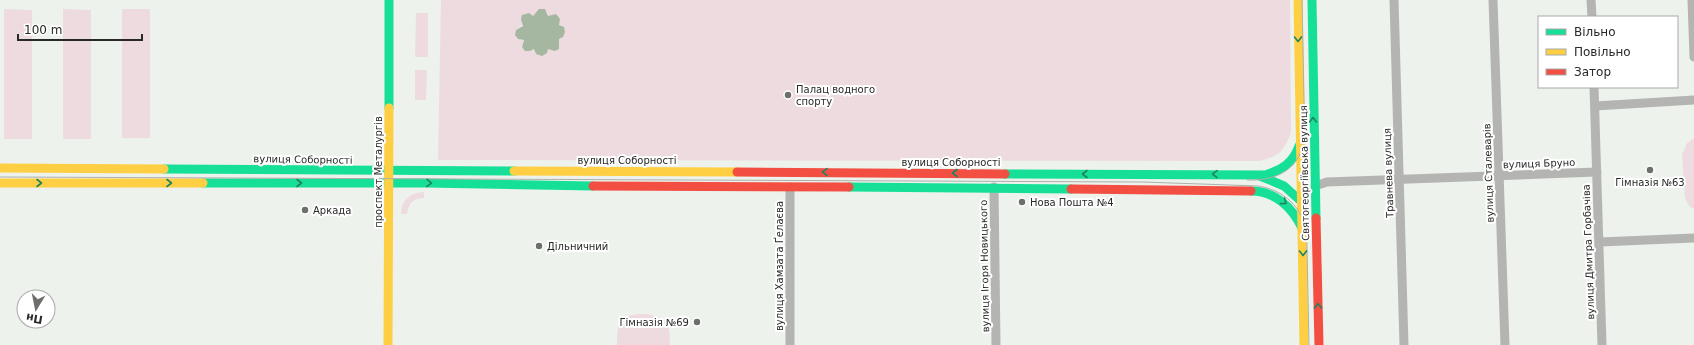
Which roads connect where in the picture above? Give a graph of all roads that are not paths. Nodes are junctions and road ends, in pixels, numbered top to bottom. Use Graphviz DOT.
graph roads {
  1 [pos="389,0"];
  2 [pos="1298,0"];
  3 [pos="1312,0"];
  4 [pos="1394,0"];
  5 [pos="1493,0"];
  6 [pos="1591,0"];
  7 [pos="1692,0"];
  8 [pos="1592,16"];
  9 [pos="1694,56"];
  10 [pos="1594,88"];
  11 [pos="1694,100"];
  12 [pos="1595,106"];
  13 [pos="1314,145"];
  14 [pos="1299,146"];
  15 [pos="0,168"];
  16 [pos="388,170"];
  17 [pos="1300,171"];
  18 [pos="1597,172"];
  19 [pos="1254,175"];
  20 [pos="1500,176"];
  21 [pos="1399,179"];
  22 [pos="0,183"];
  23 [pos="388,183"];
  24 [pos="1280,184"];
  25 [pos="1315,186"];
  26 [pos="790,187"];
  27 [pos="994,187"];
  28 [pos="1254,191"];
  29 [pos="1301,201"];
  30 [pos="1302,228"];
  31 [pos="1316,229"];
  32 [pos="1694,238"];
  33 [pos="1600,242"];
  34 [pos="388,345"];
  35 [pos="790,345"];
  36 [pos="996,345"];
  37 [pos="1304,345"];
  38 [pos="1319,345"];
  39 [pos="1404,345"];
  40 [pos="1505,345"];
  41 [pos="1602,345"];
  1 -- 16 [label="main road, проспект Металургів"];
  2 -- 14 [label="main road, Святогеоргіївська вулиця, one-way"];
  13 -- 3 [label="main road, Святогеоргіївська вулиця, one-way"];
  4 -- 21 [label="street, Травнева вулиця"];
  5 -- 20 [label="street, вулиця Сталеварів"];
  6 -- 8 [label="street"];
  7 -- 9 [label="street"];
  10 -- 12 [label="street, вулиця Дмитра Горбачіва"];
  11 -- 12 [label="street"];
  12 -- 18 [label="street, вулиця Дмитра Горбачіва"];
  13 -- 17 [label="main road"];
  13 -- 25 [label="main road, Святогеоргіївська вулиця"];
  14 -- 17 [label="main road, Святогеоргіївська вулиця"];
  14 -- 19 [label="main road"];
  15 -- 16 [label="main road, вулиця Соборності"];
  19 -- 16 [label="main road, вулиця Соборності, one-way"];
  16 -- 23 [label="main road, проспект Металургів"];
  17 -- 24 [label="main road"];
  17 -- 29 [label="main road, Святогеоргіївська вулиця"];
  18 -- 20 [label="street, вулиця Бруно"];
  18 -- 33 [label="street, вулиця Дмитра Горбачіва"];
  19 -- 24 [label="main road"];
  20 -- 21 [label="street, вулиця Бруно"];
  20 -- 40 [label="street, вулиця Сталеварів"];
  21 -- 25 [label="street, вулиця Бруно"];
  21 -- 39 [label="street, Травнева вулиця"];
  22 -- 23 [label="main road, one-way"];
  23 -- 26 [label="main road, one-way"];
  23 -- 34 [label="main road, проспект Металургів"];
  24 -- 28 [label="main road"];
  24 -- 29 [label="main road"];
  25 -- 31 [label="main road, Святогеоргіївська вулиця"];
  26 -- 27 [label="main road"];
  26 -- 35 [label="street, вулиця Хамзата Ґелаєва"];
  27 -- 28 [label="main road"];
  27 -- 36 [label="street, вулиця Ігоря Новицького"];
  28 -- 30 [label="main road, one-way"];
  29 -- 30 [label="main road, Святогеоргіївська вулиця"];
  29 -- 31 [label="main road"];
  30 -- 37 [label="main road, Святогеоргіївська вулиця, one-way"];
  38 -- 31 [label="main road, Святогеоргіївська вулиця, one-way"];
  32 -- 33 [label="street"];
  33 -- 41 [label="street, вулиця Дмитра Горбачіва"];
}
